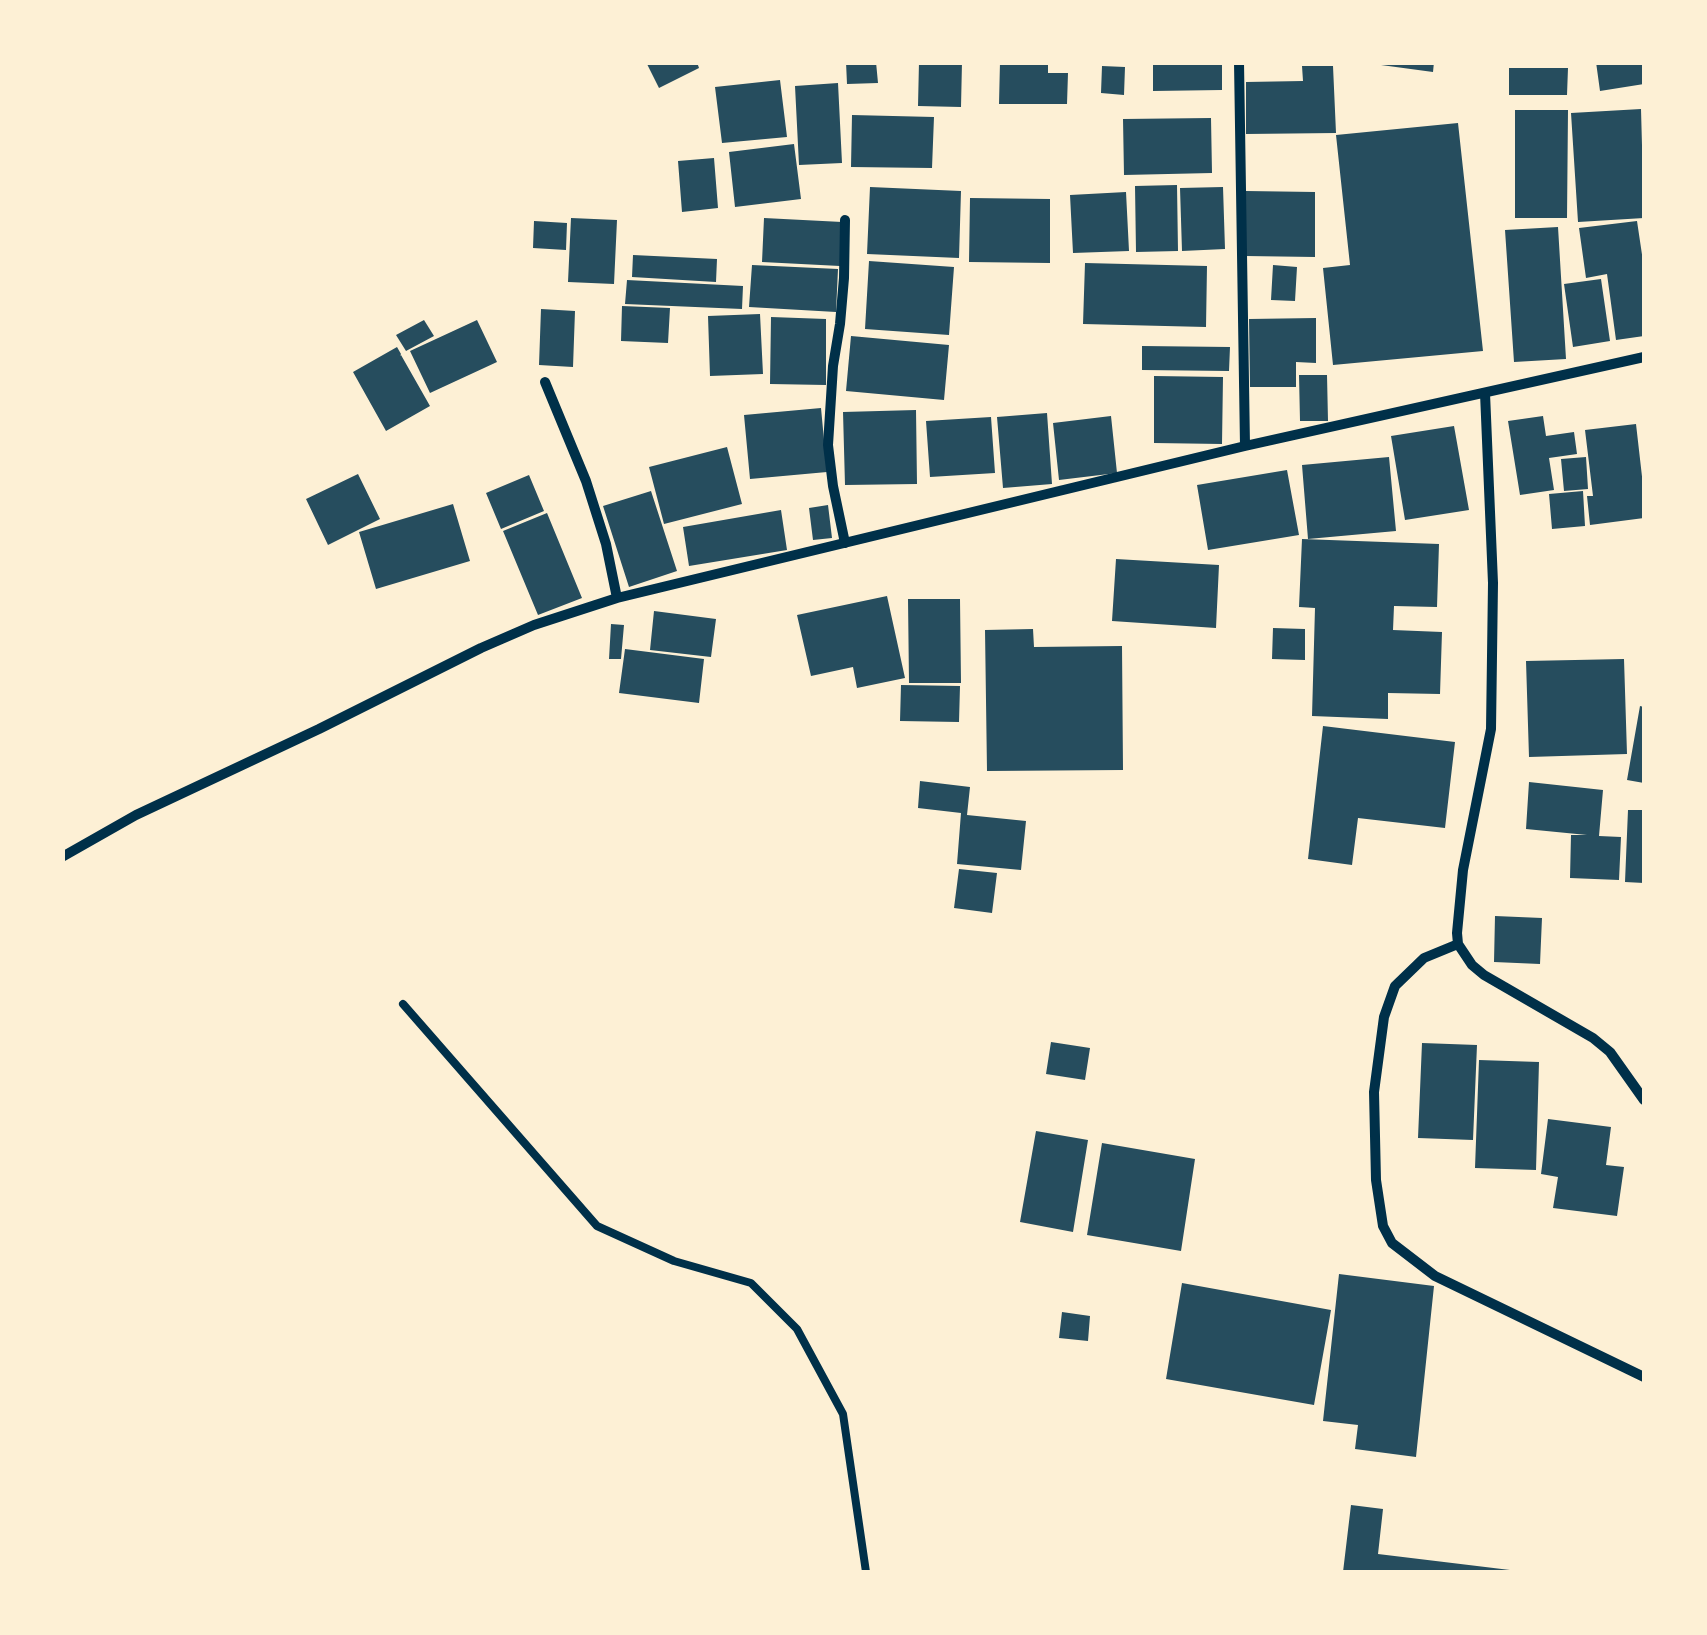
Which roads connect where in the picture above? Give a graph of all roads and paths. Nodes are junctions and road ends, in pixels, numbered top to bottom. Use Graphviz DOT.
graph roads {
  1 [pos="1239,62"];
  2 [pos="845,220"];
  3 [pos="1644,357"];
  4 [pos="545,382"];
  5 [pos="1485,393"];
  6 [pos="1244,446"];
  7 [pos="846,543"];
  8 [pos="618,598"];
  9 [pos="62,857"];
  10 [pos="1458,944"];
  11 [pos="403,1004"];
  12 [pos="1644,1100"];
  13 [pos="1644,1377"];
  14 [pos="866,1572"];
  1 -- 6 [label="street"];
  2 -- 7 [label="street"];
  3 -- 5 [label="street"];
  4 -- 8 [label="street"];
  5 -- 6 [label="street"];
  5 -- 10 [label="street"];
  6 -- 7 [label="street"];
  7 -- 8 [label="street"];
  8 -- 9 [label="street"];
  10 -- 12 [label="street"];
  10 -- 13 [label="street"];
  11 -- 14 [label="lane"];
}
